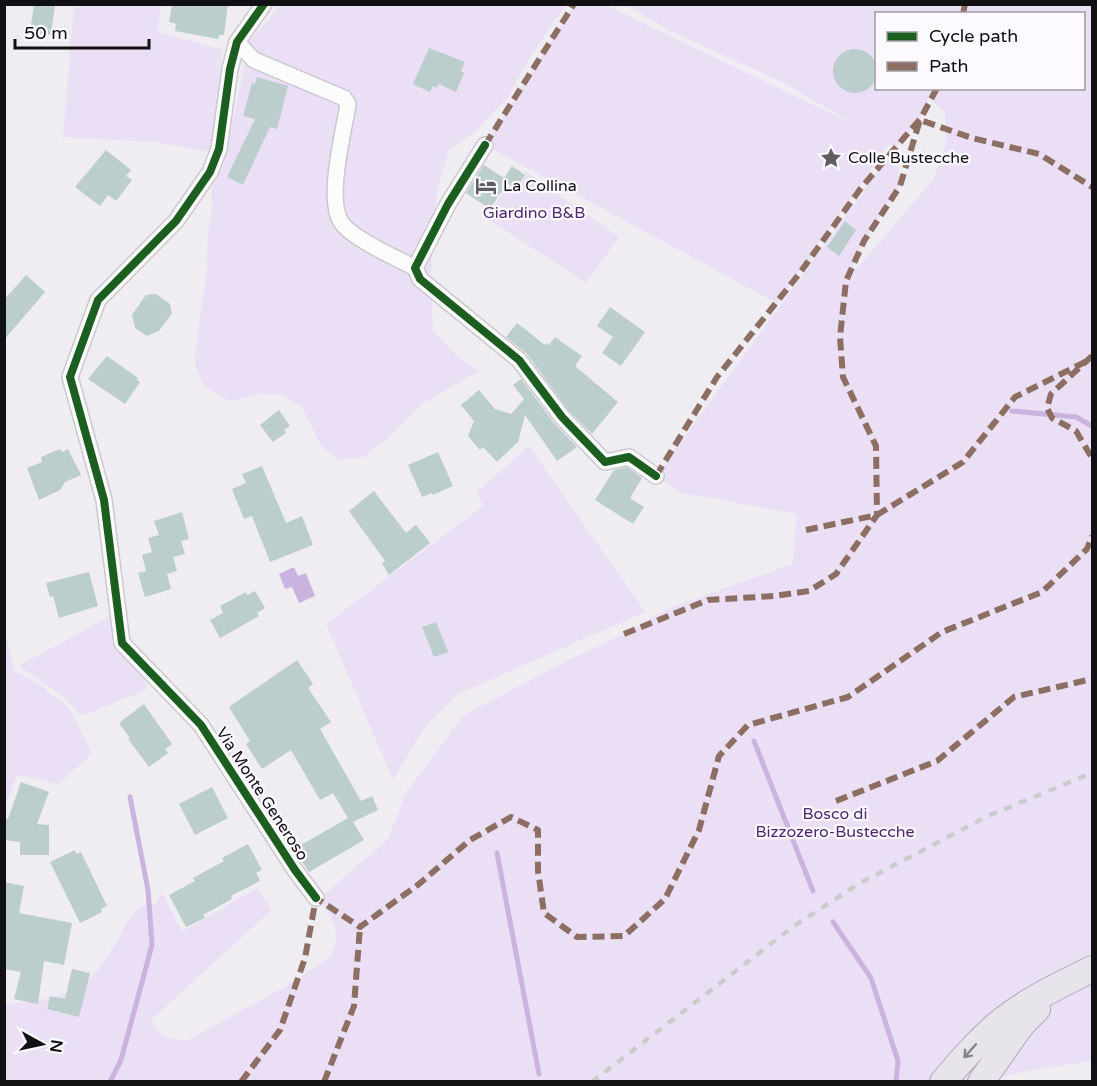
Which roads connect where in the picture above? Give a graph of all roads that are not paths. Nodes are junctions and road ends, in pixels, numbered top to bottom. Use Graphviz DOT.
graph roads {
  1 [pos="264,4"];
  2 [pos="237,42"];
  3 [pos="485,145"];
  4 [pos="416,268"];
  5 [pos="656,476"];
  6 [pos="315,898"];
  7 [pos="1092,969"];
  8 [pos="1064,983"];
  9 [pos="987,1072"];
  10 [pos="943,1082"];
  1 -- 2 [label="street, Via Monte Generoso"];
  2 -- 4 [label="street"];
  2 -- 6 [label="street, Via Monte Generoso"];
  3 -- 4 [label="street"];
  4 -- 5 [label="street"];
  7 -- 8 [label="highway"];
  8 -- 9 [label="highway"];
  8 -- 10 [label="highway, one-way"];
}
